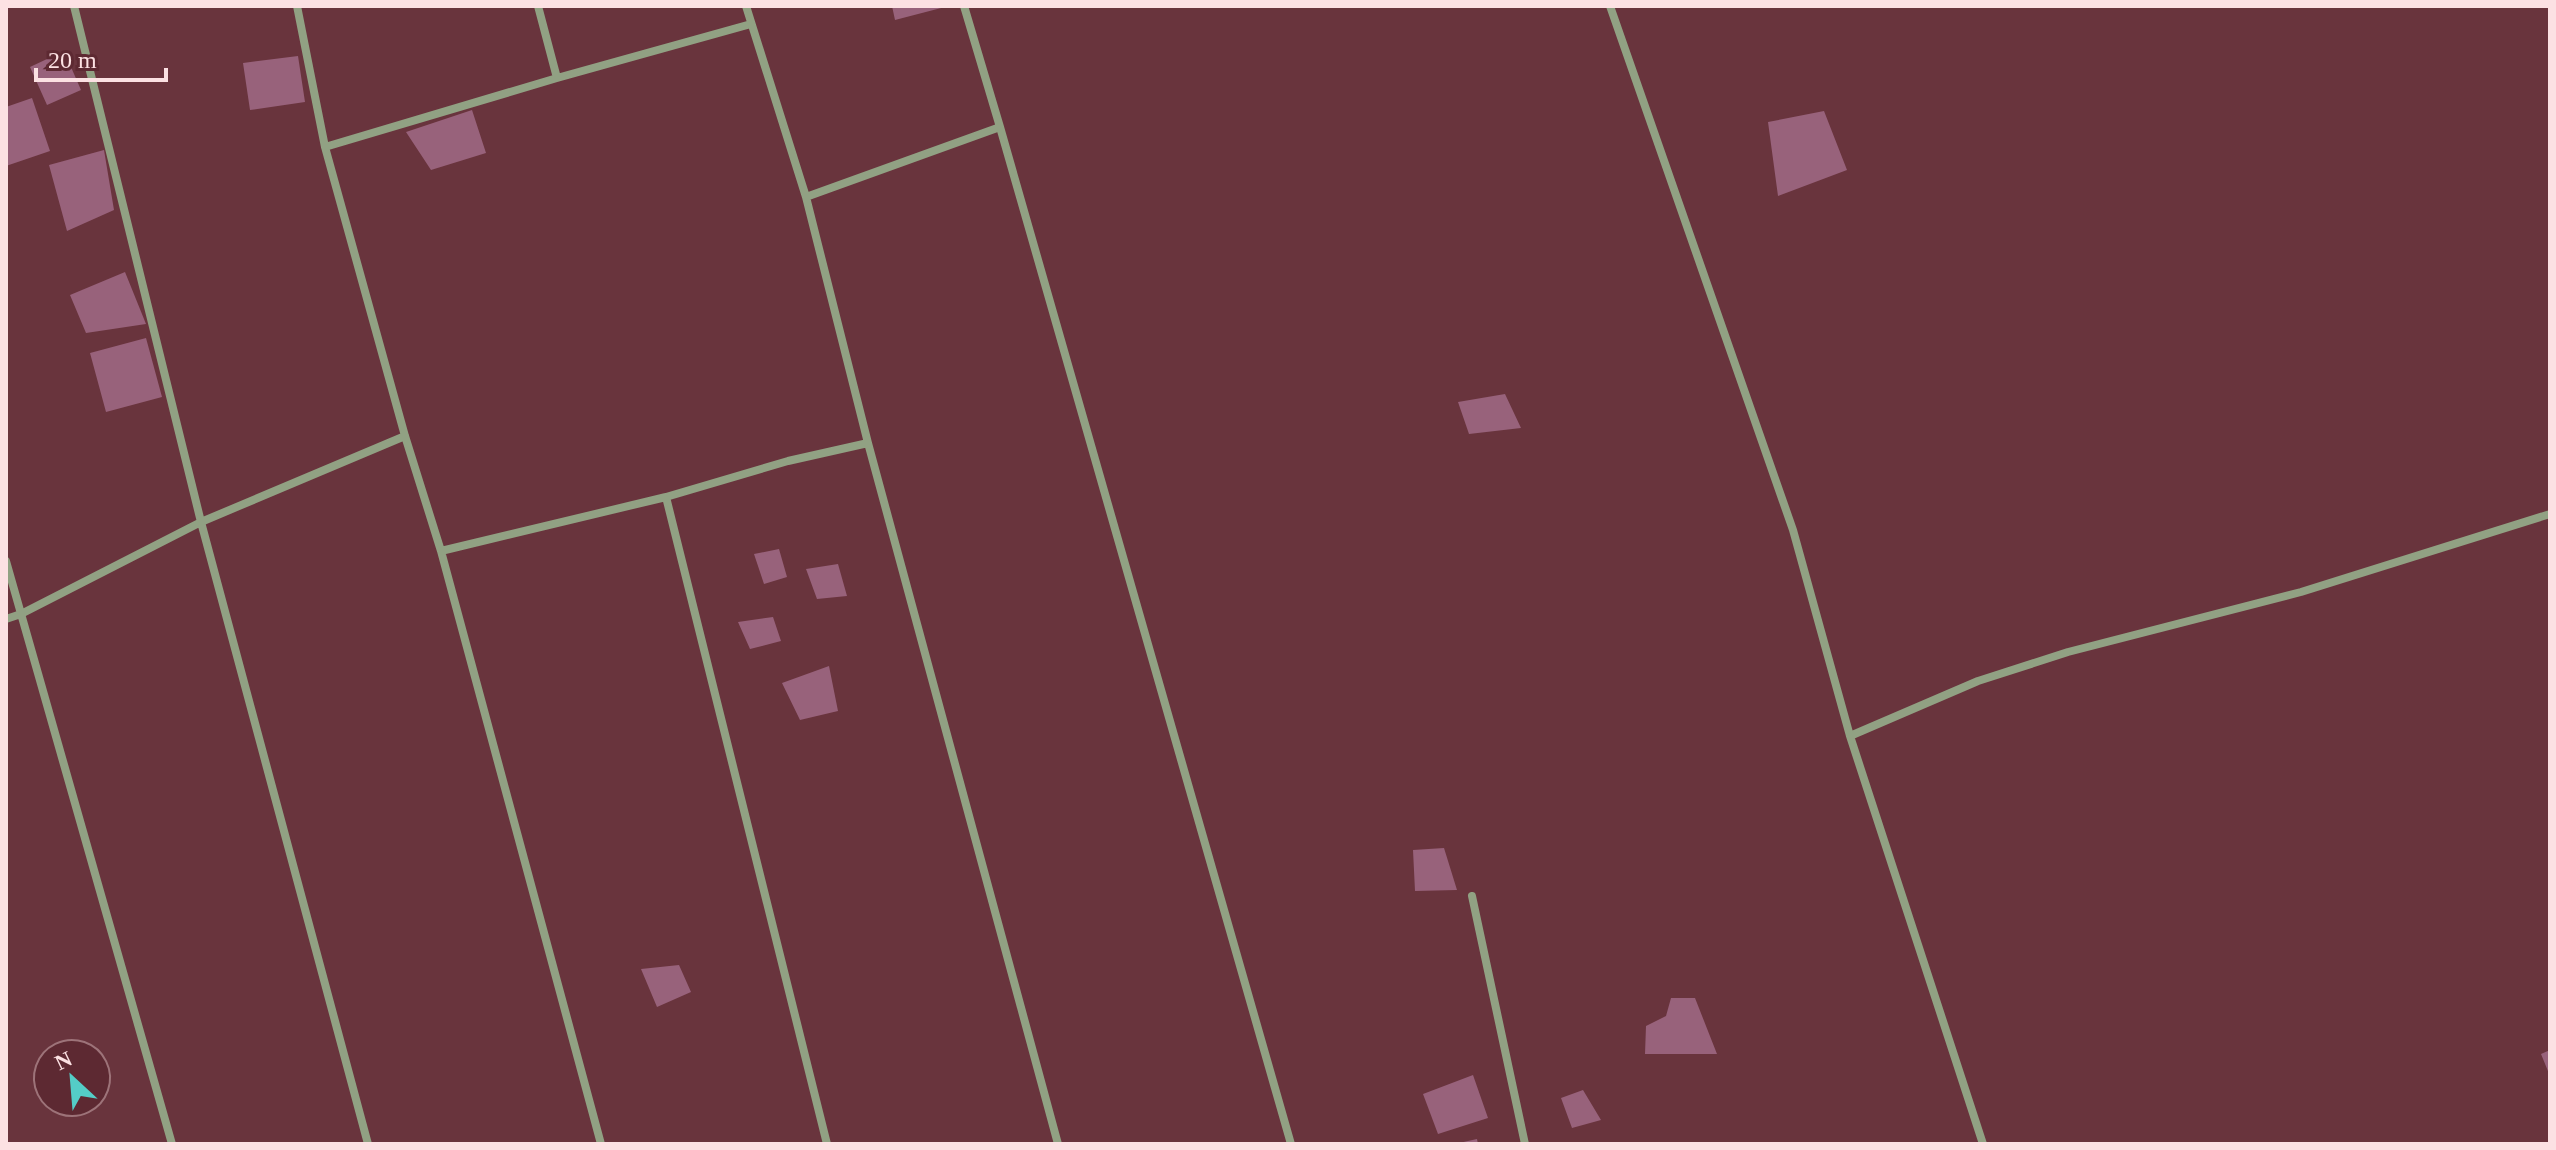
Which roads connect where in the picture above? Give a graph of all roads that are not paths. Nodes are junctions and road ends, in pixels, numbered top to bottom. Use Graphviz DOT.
graph roads {
  1 [pos="74,6"];
  2 [pos="297,6"];
  3 [pos="538,6"];
  4 [pos="746,6"];
  5 [pos="964,6"];
  6 [pos="1610,6"];
  7 [pos="751,24"];
  8 [pos="557,78"];
  9 [pos="1000,127"];
  10 [pos="325,147"];
  11 [pos="806,197"];
  12 [pos="405,436"];
  13 [pos="868,443"];
  14 [pos="666,497"];
  15 [pos="2550,514"];
  16 [pos="201,522"];
  17 [pos="441,551"];
  18 [pos="6,561"];
  19 [pos="21,614"];
  20 [pos="6,619"];
  21 [pos="1850,736"];
  22 [pos="1472,896"];
  23 [pos="172,1144"];
  24 [pos="368,1144"];
  25 [pos="601,1144"];
  26 [pos="827,1144"];
  27 [pos="1058,1144"];
  28 [pos="1291,1144"];
  29 [pos="1525,1144"];
  30 [pos="1983,1144"];
  1 -- 16 [label="street"];
  2 -- 10 [label="street"];
  3 -- 8 [label="street"];
  4 -- 7 [label="street"];
  5 -- 9 [label="street"];
  6 -- 21 [label="street"];
  7 -- 8 [label="street"];
  7 -- 11 [label="street"];
  8 -- 10 [label="street"];
  9 -- 11 [label="street"];
  9 -- 28 [label="street"];
  10 -- 12 [label="street"];
  11 -- 13 [label="street"];
  12 -- 16 [label="street"];
  12 -- 17 [label="street"];
  13 -- 14 [label="street"];
  13 -- 27 [label="street"];
  14 -- 17 [label="street"];
  14 -- 26 [label="street"];
  15 -- 21 [label="street"];
  16 -- 19 [label="street"];
  16 -- 24 [label="street"];
  17 -- 25 [label="street"];
  18 -- 19 [label="street"];
  19 -- 20 [label="street"];
  19 -- 23 [label="street"];
  21 -- 30 [label="street"];
  22 -- 29 [label="street"];
}
